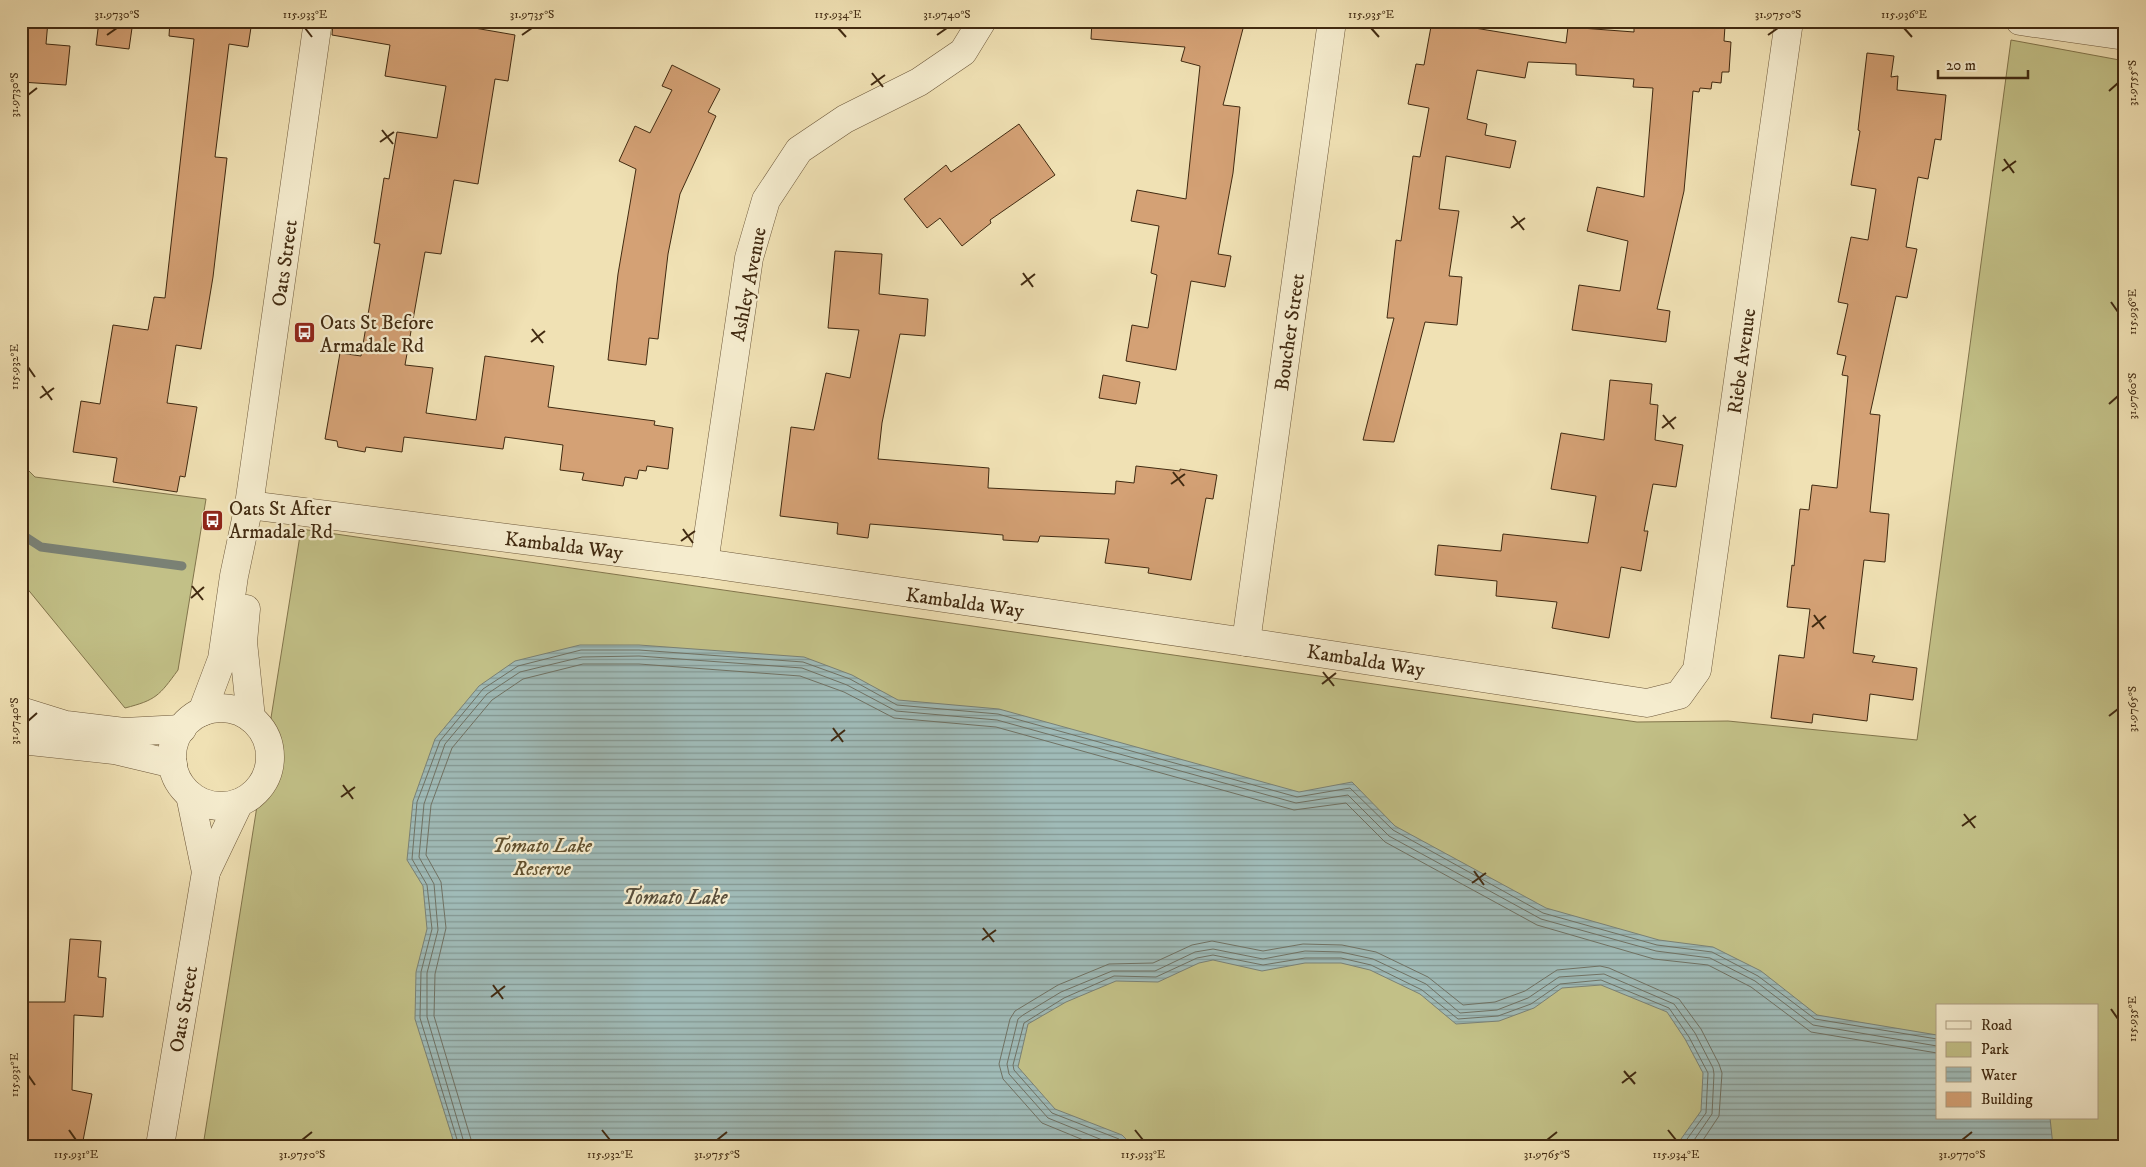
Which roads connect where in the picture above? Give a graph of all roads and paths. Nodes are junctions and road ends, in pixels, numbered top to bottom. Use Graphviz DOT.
graph roads {
  1 [pos="318,21"];
  2 [pos="982,21"];
  3 [pos="1332,21"];
  4 [pos="1790,21"];
  5 [pos="2020,21"];
  6 [pos="2125,36"];
  7 [pos="249,505"];
  8 [pos="704,563"];
  9 [pos="1246,642"];
  10 [pos="1679,695"];
  11 [pos="21,711"];
  12 [pos="251,718"];
  13 [pos="192,721"];
  14 [pos="21,740"];
  15 [pos="173,764"];
  16 [pos="190,795"];
  17 [pos="239,803"];
  18 [pos="206,872"];
  19 [pos="160,1146"];
  1 -- 7 [label="street, Oats Street"];
  2 -- 8 [label="street, Ashley Avenue"];
  3 -- 9 [label="street, Boucher Street"];
  4 -- 10 [label="street, Riebe Avenue"];
  5 -- 6 [label="street"];
  7 -- 8 [label="street, Kambalda Way"];
  7 -- 12 [label="street, Oats Street"];
  7 -- 13 [label="street, Oats Street"];
  8 -- 9 [label="street, Kambalda Way"];
  9 -- 10 [label="street, Kambalda Way"];
  11 -- 13 [label="street"];
  12 -- 13 [label="street"];
  12 -- 17 [label="street"];
  13 -- 15 [label="street"];
  14 -- 15 [label="street"];
  15 -- 16 [label="street"];
  16 -- 17 [label="street"];
  16 -- 18 [label="street, Oats Street"];
  17 -- 18 [label="street, Oats Street"];
  18 -- 19 [label="street, Oats Street"];
}
